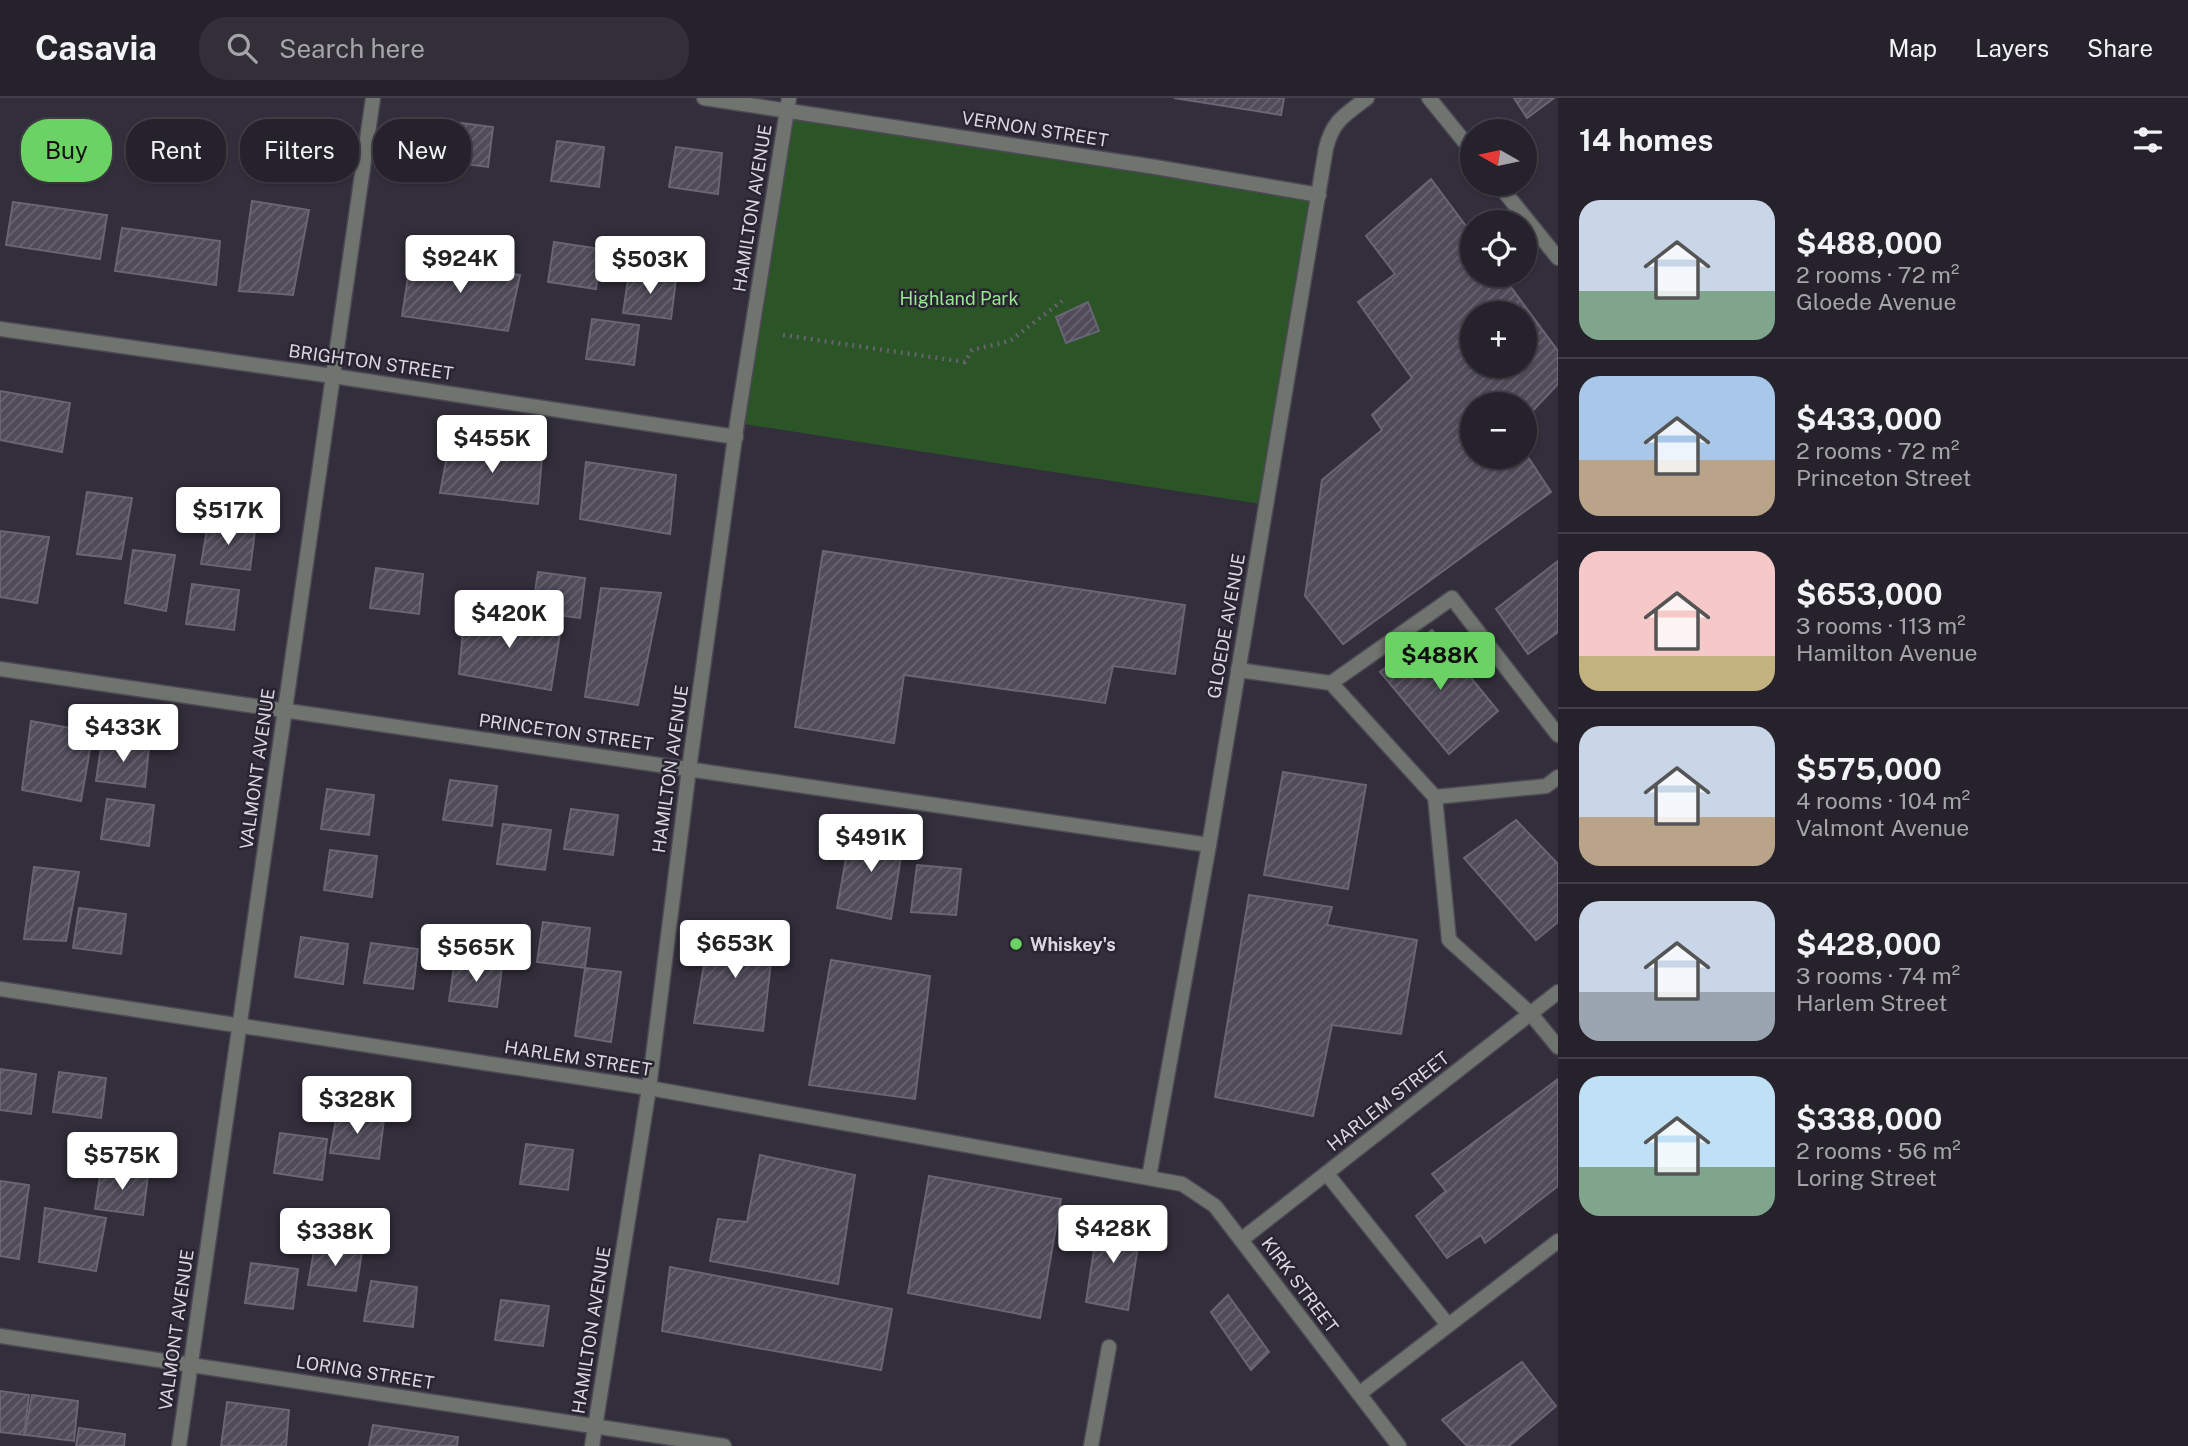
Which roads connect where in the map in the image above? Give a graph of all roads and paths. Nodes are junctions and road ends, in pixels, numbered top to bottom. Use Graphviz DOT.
graph roads {
  1 [pos="373,98"];
  2 [pos="704,98"];
  3 [pos="1367,98"];
  4 [pos="1429,98"];
  5 [pos="788,105"];
  6 [pos="1460,136"];
  7 [pos="1319,195"];
  8 [pos="1508,196"];
  9 [pos="1558,258"];
  10 [pos="1062,301"];
  11 [pos="0,329"];
  12 [pos="783,335"];
  13 [pos="333,376"];
  14 [pos="736,437"];
  15 [pos="0,669"];
  16 [pos="1237,670"];
  17 [pos="1331,683"];
  18 [pos="285,710"];
  19 [pos="1558,735"];
  20 [pos="689,769"];
  21 [pos="1558,777"];
  22 [pos="1435,797"];
  23 [pos="1209,845"];
  24 [pos="0,989"];
  25 [pos="1558,992"];
  26 [pos="1531,1014"];
  27 [pos="240,1025"];
  28 [pos="1558,1047"];
  29 [pos="649,1088"];
  30 [pos="1327,1174"];
  31 [pos="1149,1177"];
  32 [pos="1241,1240"];
  33 [pos="1558,1241"];
  34 [pos="1448,1325"];
  35 [pos="0,1336"];
  36 [pos="1109,1347"];
  37 [pos="191,1365"];
  38 [pos="1359,1394"];
  39 [pos="595,1426"];
  40 [pos="179,1446"];
  41 [pos="592,1446"];
  42 [pos="724,1446"];
  43 [pos="1091,1446"];
  44 [pos="1399,1446"];
  1 -- 13 [label="street, VALMONT AVENUE"];
  2 -- 5 [label="street, VERNON STREET"];
  3 -- 7 [label="street, GLOEDE AVENUE"];
  4 -- 6 [label="street"];
  5 -- 7 [label="street, VERNON STREET"];
  5 -- 14 [label="street, HAMILTON AVENUE"];
  7 -- 16 [label="street, GLOEDE AVENUE"];
  8 -- 9 [label="street"];
  10 -- 12 [label="path"];
  11 -- 13 [label="street, BRIGHTON STREET"];
  13 -- 14 [label="street, BRIGHTON STREET"];
  13 -- 18 [label="street, VALMONT AVENUE"];
  14 -- 20 [label="street, HAMILTON AVENUE"];
  15 -- 18 [label="street, PRINCETON STREET"];
  16 -- 17 [label="street"];
  16 -- 23 [label="street, GLOEDE AVENUE"];
  17 -- 19 [label="street"];
  17 -- 22 [label="street"];
  18 -- 20 [label="street, PRINCETON STREET"];
  18 -- 27 [label="street, VALMONT AVENUE"];
  20 -- 23 [label="street, PRINCETON STREET"];
  20 -- 29 [label="street, HAMILTON AVENUE"];
  21 -- 22 [label="street"];
  22 -- 26 [label="street"];
  23 -- 31 [label="street, GLOEDE AVENUE"];
  24 -- 27 [label="street, HARLEM STREET"];
  25 -- 26 [label="street, HARLEM STREET"];
  26 -- 28 [label="street"];
  26 -- 30 [label="street, HARLEM STREET"];
  27 -- 29 [label="street, HARLEM STREET"];
  27 -- 37 [label="street, VALMONT AVENUE"];
  29 -- 31 [label="street, HARLEM STREET"];
  29 -- 39 [label="street, HAMILTON AVENUE"];
  30 -- 32 [label="street, HARLEM STREET"];
  30 -- 34 [label="street"];
  31 -- 32 [label="street, KIRK STREET"];
  32 -- 38 [label="street, KIRK STREET"];
  33 -- 34 [label="street"];
  34 -- 38 [label="street"];
  35 -- 37 [label="street, LORING STREET"];
  36 -- 43 [label="street"];
  37 -- 39 [label="street, LORING STREET"];
  37 -- 40 [label="street, VALMONT AVENUE"];
  38 -- 44 [label="street, KIRK STREET"];
  39 -- 41 [label="street, HAMILTON AVENUE"];
  39 -- 42 [label="street, LORING STREET"];
}
